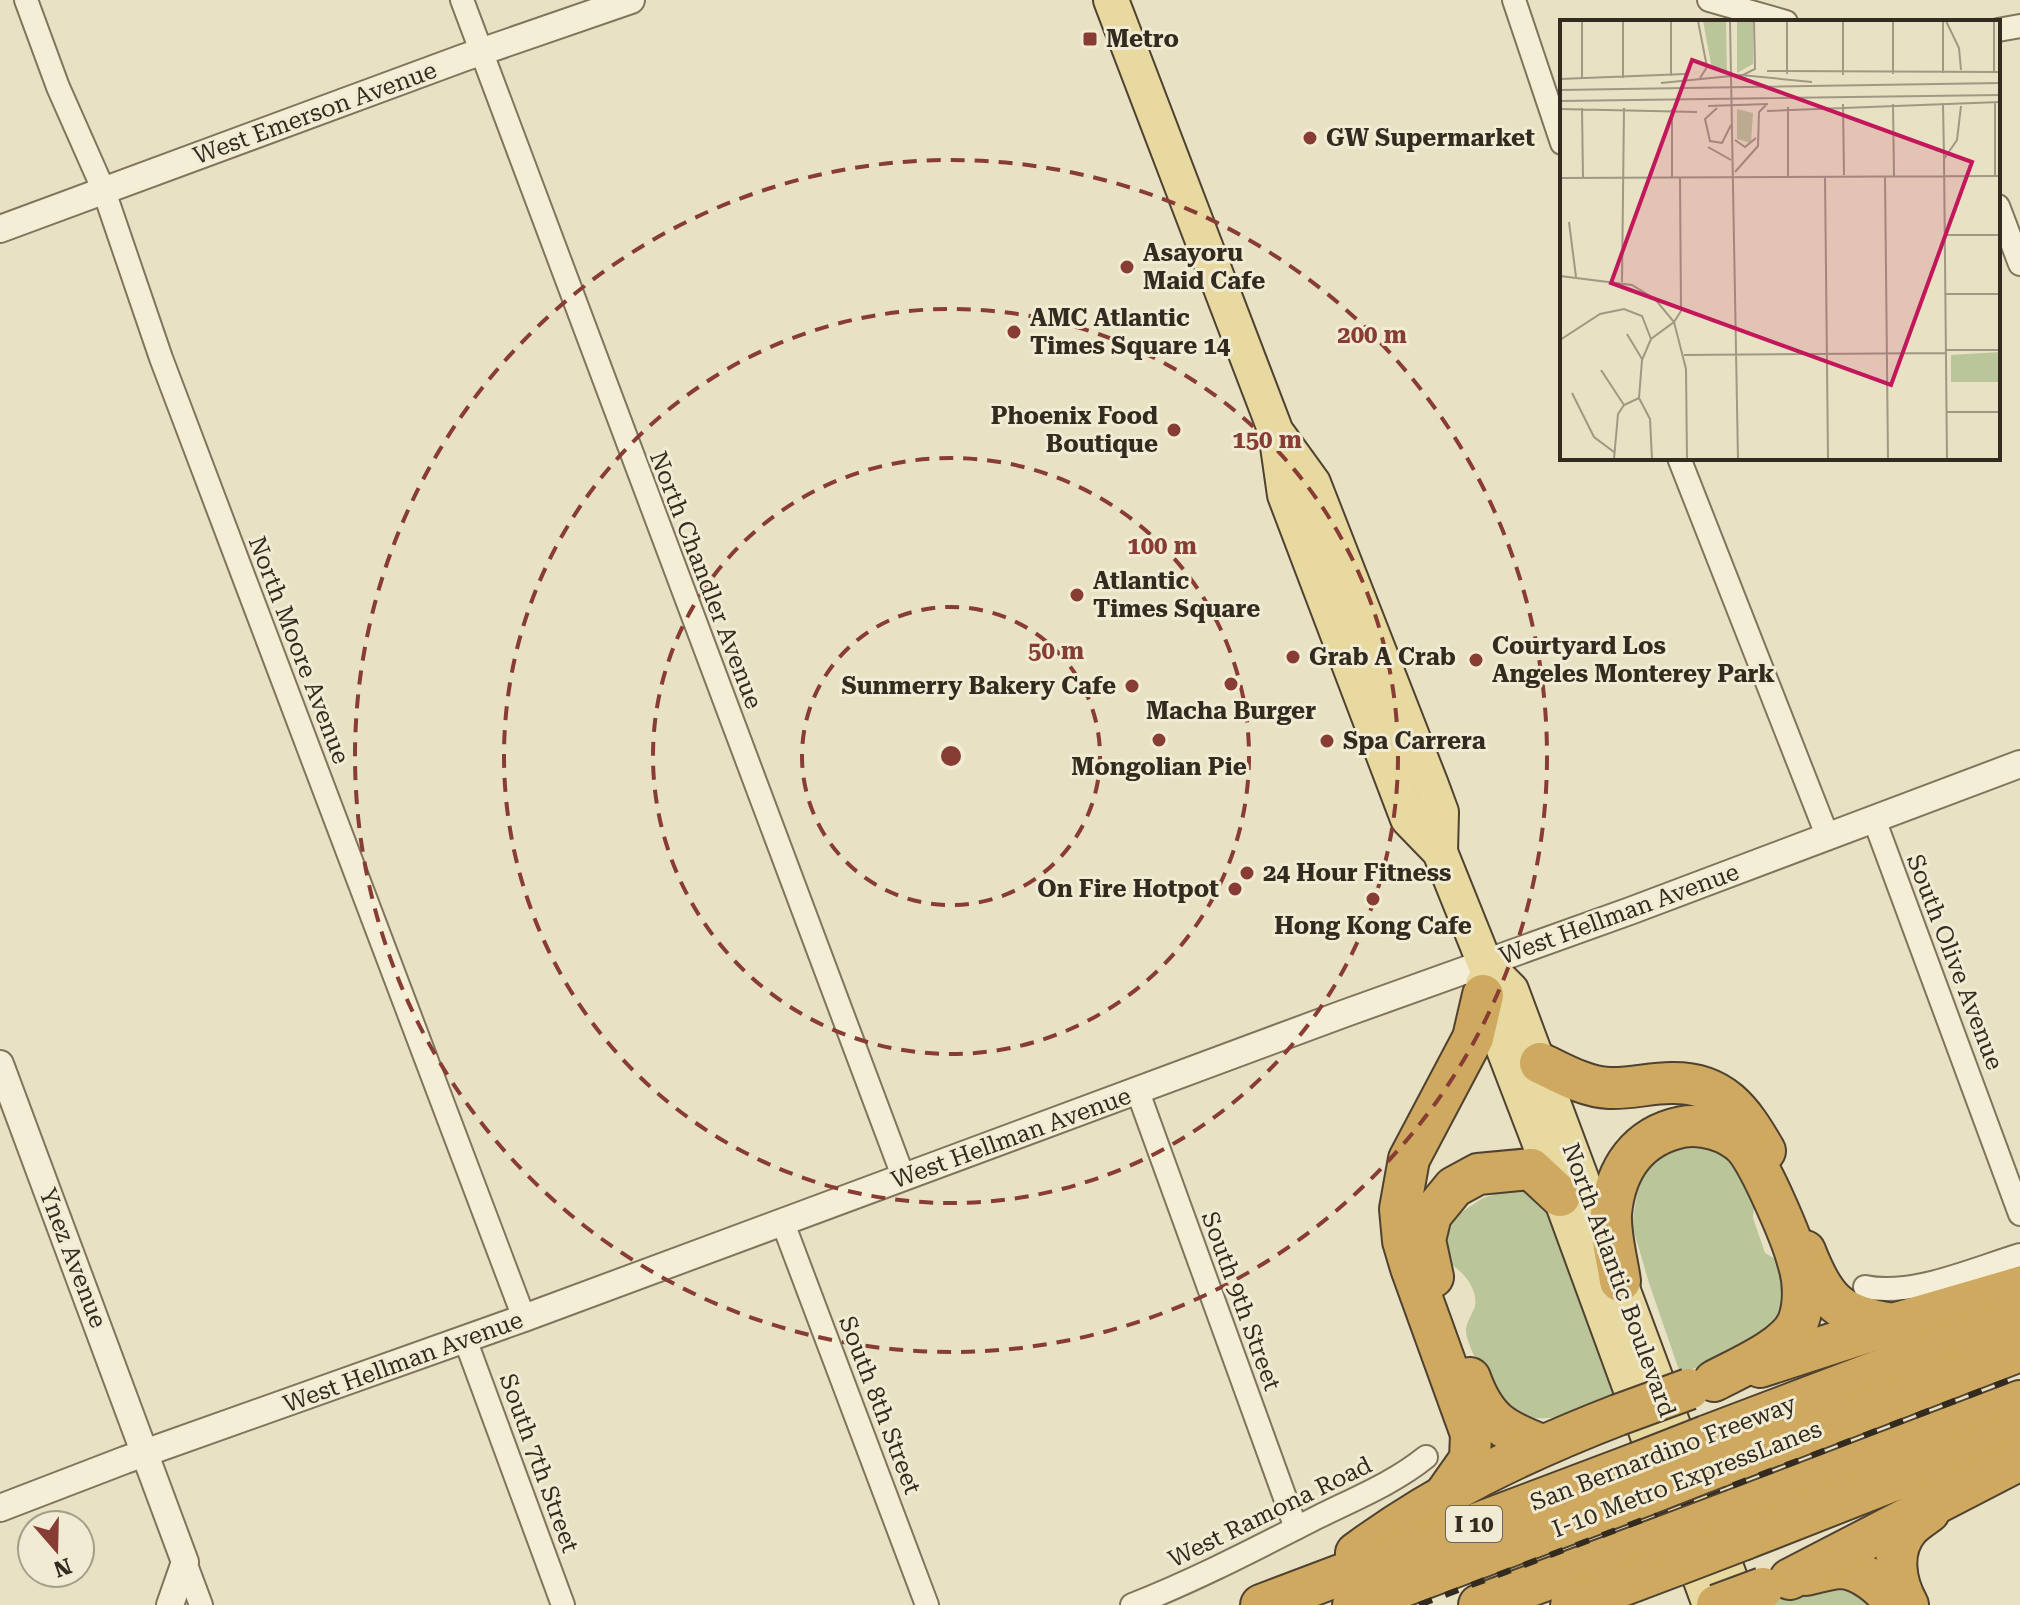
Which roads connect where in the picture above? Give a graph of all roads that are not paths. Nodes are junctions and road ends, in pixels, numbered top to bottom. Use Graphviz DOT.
graph roads {
  1 [pos="26,0"];
  2 [pos="462,0"];
  3 [pos="631,0"];
  4 [pos="1111,0"];
  5 [pos="1514,0"];
  6 [pos="1709,0"];
  7 [pos="1779,20"];
  8 [pos="2020,26"];
  9 [pos="2000,30"];
  10 [pos="483,53"];
  11 [pos="1560,137"];
  12 [pos="104,191"];
  13 [pos="2000,211"];
  14 [pos="0,229"];
  15 [pos="2020,264"];
  16 [pos="1680,460"];
  17 [pos="2020,764"];
  18 [pos="1874,819"];
  19 [pos="1827,835"];
  20 [pos="1484,980"];
  21 [pos="1540,1063"];
  22 [pos="2,1075"];
  23 [pos="1138,1092"];
  24 [pos="903,1176"];
  25 [pos="1560,1196"];
  26 [pos="2020,1214"];
  27 [pos="783,1223"];
  28 [pos="2020,1255"];
  29 [pos="1620,1281"];
  30 [pos="1865,1287"];
  31 [pos="2020,1287"];
  32 [pos="2020,1317"];
  33 [pos="524,1318"];
  34 [pos="1893,1324"];
  35 [pos="465,1339"];
  36 [pos="2020,1351"];
  37 [pos="1702,1385"];
  38 [pos="2020,1401"];
  39 [pos="2020,1431"];
  40 [pos="1542,1445"];
  41 [pos="1712,1452"];
  42 [pos="146,1453"];
  43 [pos="1426,1457"];
  44 [pos="2020,1460"];
  45 [pos="1643,1478"];
  46 [pos="1446,1493"];
  47 [pos="1944,1500"];
  48 [pos="0,1508"];
  49 [pos="1740,1524"];
  50 [pos="1296,1528"];
  51 [pos="1671,1550"];
  52 [pos="185,1562"];
  53 [pos="1311,1586"];
  54 [pos="1764,1590"];
  55 [pos="170,1605"];
  56 [pos="201,1605"];
  57 [pos="563,1605"];
  58 [pos="927,1605"];
  59 [pos="1132,1605"];
  60 [pos="1261,1605"];
  61 [pos="1353,1605"];
  62 [pos="1479,1605"];
  63 [pos="1571,1605"];
  64 [pos="1710,1605"];
  65 [pos="1717,1605"];
  66 [pos="1896,1605"];
  67 [pos="1908,1605"];
  1 -- 12 [label="street, North Moore Avenue"];
  2 -- 10 [label="street, North Chandler Avenue"];
  3 -- 10 [label="street, West Emerson Avenue"];
  4 -- 20 [label="main road, North Atlantic Boulevard"];
  5 -- 11 [label="street"];
  6 -- 7 [label="street"];
  8 -- 9 [label="street"];
  10 -- 12 [label="street, West Emerson Avenue"];
  10 -- 24 [label="street, North Chandler Avenue"];
  12 -- 14 [label="street, West Emerson Avenue"];
  12 -- 33 [label="street, North Moore Avenue"];
  13 -- 15 [label="street"];
  16 -- 19 [label="street"];
  17 -- 18 [label="street, West Hellman Avenue"];
  18 -- 19 [label="street, West Hellman Avenue"];
  18 -- 26 [label="street, South Olive Avenue"];
  19 -- 20 [label="street, West Hellman Avenue"];
  20 -- 21 [label="main road, North Atlantic Boulevard"];
  20 -- 23 [label="street, West Hellman Avenue"];
  20 -- 25 [label="main road, North Atlantic Boulevard"];
  20 -- 46 [label="highway"];
  21 -- 29 [label="main road, North Atlantic Boulevard"];
  21 -- 34 [label="highway"];
  22 -- 42 [label="street, Ynez Avenue"];
  23 -- 24 [label="street, West Hellman Avenue"];
  23 -- 50 [label="street, South 9th Street"];
  24 -- 27 [label="street, West Hellman Avenue"];
  25 -- 40 [label="highway"];
  25 -- 64 [label="main road, North Atlantic Boulevard"];
  27 -- 33 [label="street, West Hellman Avenue"];
  27 -- 58 [label="street, South 8th Street"];
  28 -- 30 [label="street"];
  29 -- 37 [label="highway"];
  29 -- 54 [label="main road, North Atlantic Boulevard"];
  31 -- 34 [label="highway"];
  32 -- 41 [label="highway, San Bernardino Freeway"];
  33 -- 35 [label="street, West Hellman Avenue"];
  34 -- 37 [label="highway"];
  35 -- 42 [label="street, West Hellman Avenue"];
  35 -- 57 [label="street, South 7th Street"];
  36 -- 41 [label="highway, I-10 Metro ExpressLanes"];
  37 -- 40 [label="highway, bridge"];
  38 -- 49 [label="highway, I-10 Metro ExpressLanes"];
  39 -- 49 [label="highway"];
  40 -- 46 [label="highway"];
  41 -- 45 [label="highway, I-10 Metro ExpressLanes, bridge"];
  42 -- 48 [label="street, West Hellman Avenue"];
  42 -- 52 [label="street, Ynez Avenue"];
  43 -- 50 [label="street, West Ramona Road"];
  44 -- 47 [label="highway"];
  45 -- 53 [label="highway, San Bernardino Freeway / I 10"];
  45 -- 61 [label="highway, I-10 Metro ExpressLanes"];
  46 -- 53 [label="highway"];
  47 -- 54 [label="highway"];
  47 -- 67 [label="highway"];
  49 -- 51 [label="highway, I-10 Metro ExpressLanes, bridge"];
  50 -- 59 [label="street, West Ramona Road"];
  51 -- 62 [label="highway, I-10 Metro ExpressLanes"];
  51 -- 63 [label="highway"];
  52 -- 55 [label="street"];
  52 -- 56 [label="street"];
  53 -- 60 [label="highway, San Bernardino Freeway / I 10"];
  54 -- 65 [label="highway, bridge"];
  54 -- 66 [label="highway"];
}
